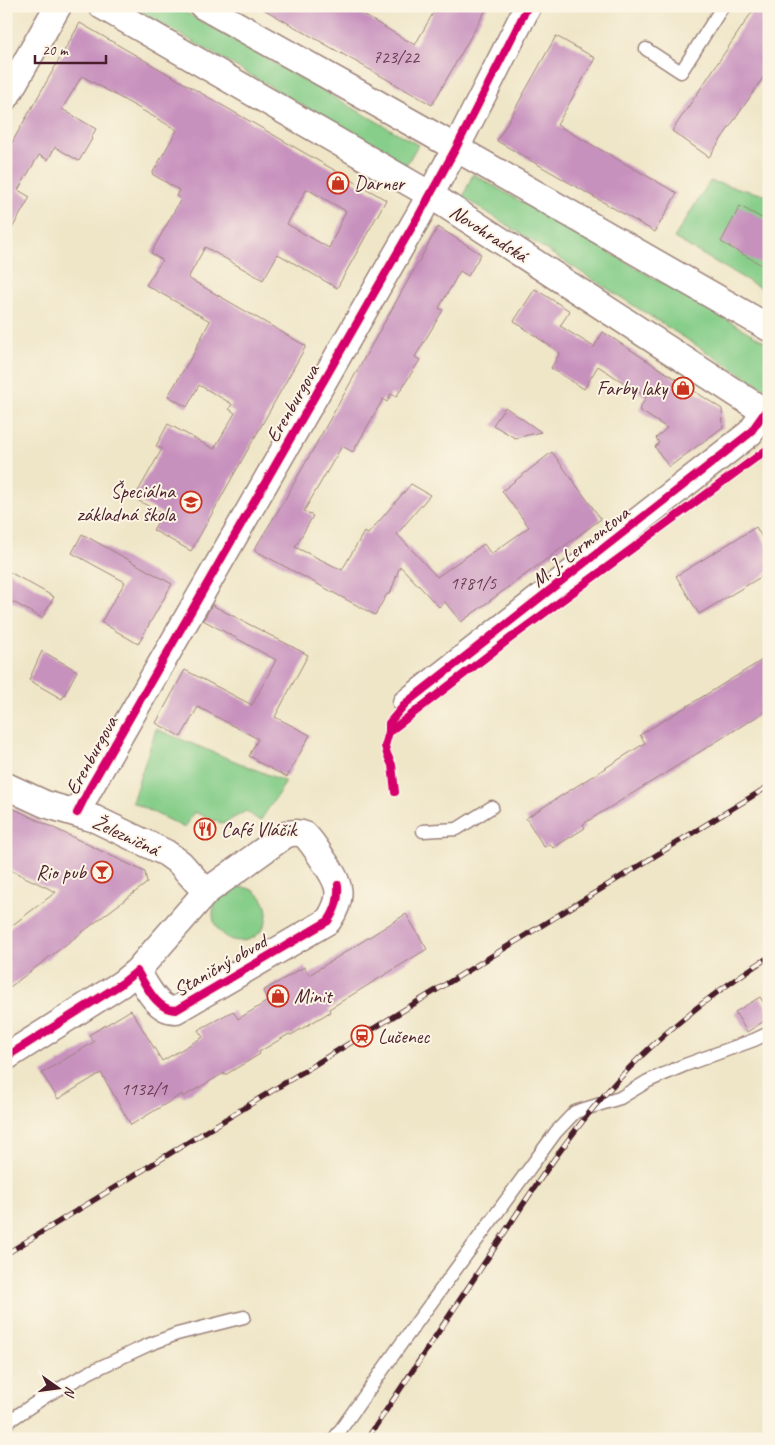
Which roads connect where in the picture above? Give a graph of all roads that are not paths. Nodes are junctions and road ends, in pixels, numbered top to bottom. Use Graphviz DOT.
graph roads {
  1 [pos="58,6"];
  2 [pos="102,6"];
  3 [pos="202,6"];
  4 [pos="528,6"];
  5 [pos="723,6"];
  6 [pos="646,49"];
  7 [pos="6,98"];
  8 [pos="456,148"];
  9 [pos="429,194"];
  10 [pos="769,328"];
  11 [pos="767,411"];
  12 [pos="406,703"];
  13 [pos="6,786"];
  14 [pos="492,807"];
  15 [pos="77,813"];
  16 [pos="423,831"];
  17 [pos="206,892"];
  18 [pos="137,971"];
  19 [pos="769,1033"];
  20 [pos="6,1057"];
  21 [pos="244,1318"];
  22 [pos="6,1423"];
  23 [pos="334,1439"];
  1 -- 7 [label="street"];
  2 -- 9 [label="street, Novohradská"];
  3 -- 8 [label="street"];
  4 -- 8 [label="street, Erenburgova"];
  5 -- 6 [label="lane"];
  8 -- 9 [label="street, Erenburgova"];
  8 -- 10 [label="street"];
  9 -- 11 [label="street, Novohradská"];
  9 -- 15 [label="street, Erenburgova"];
  11 -- 12 [label="street, M. J. Lermontova"];
  13 -- 15 [label="street, Železničná"];
  14 -- 16 [label="lane"];
  15 -- 17 [label="street, Železničná"];
  17 -- 18 [label="street, Staničný obvod"];
  17 -- 18 [label="street, Staničný obvod"];
  18 -- 20 [label="street, Staničný obvod"];
  19 -- 23 [label="lane"];
  21 -- 22 [label="lane"];
}
